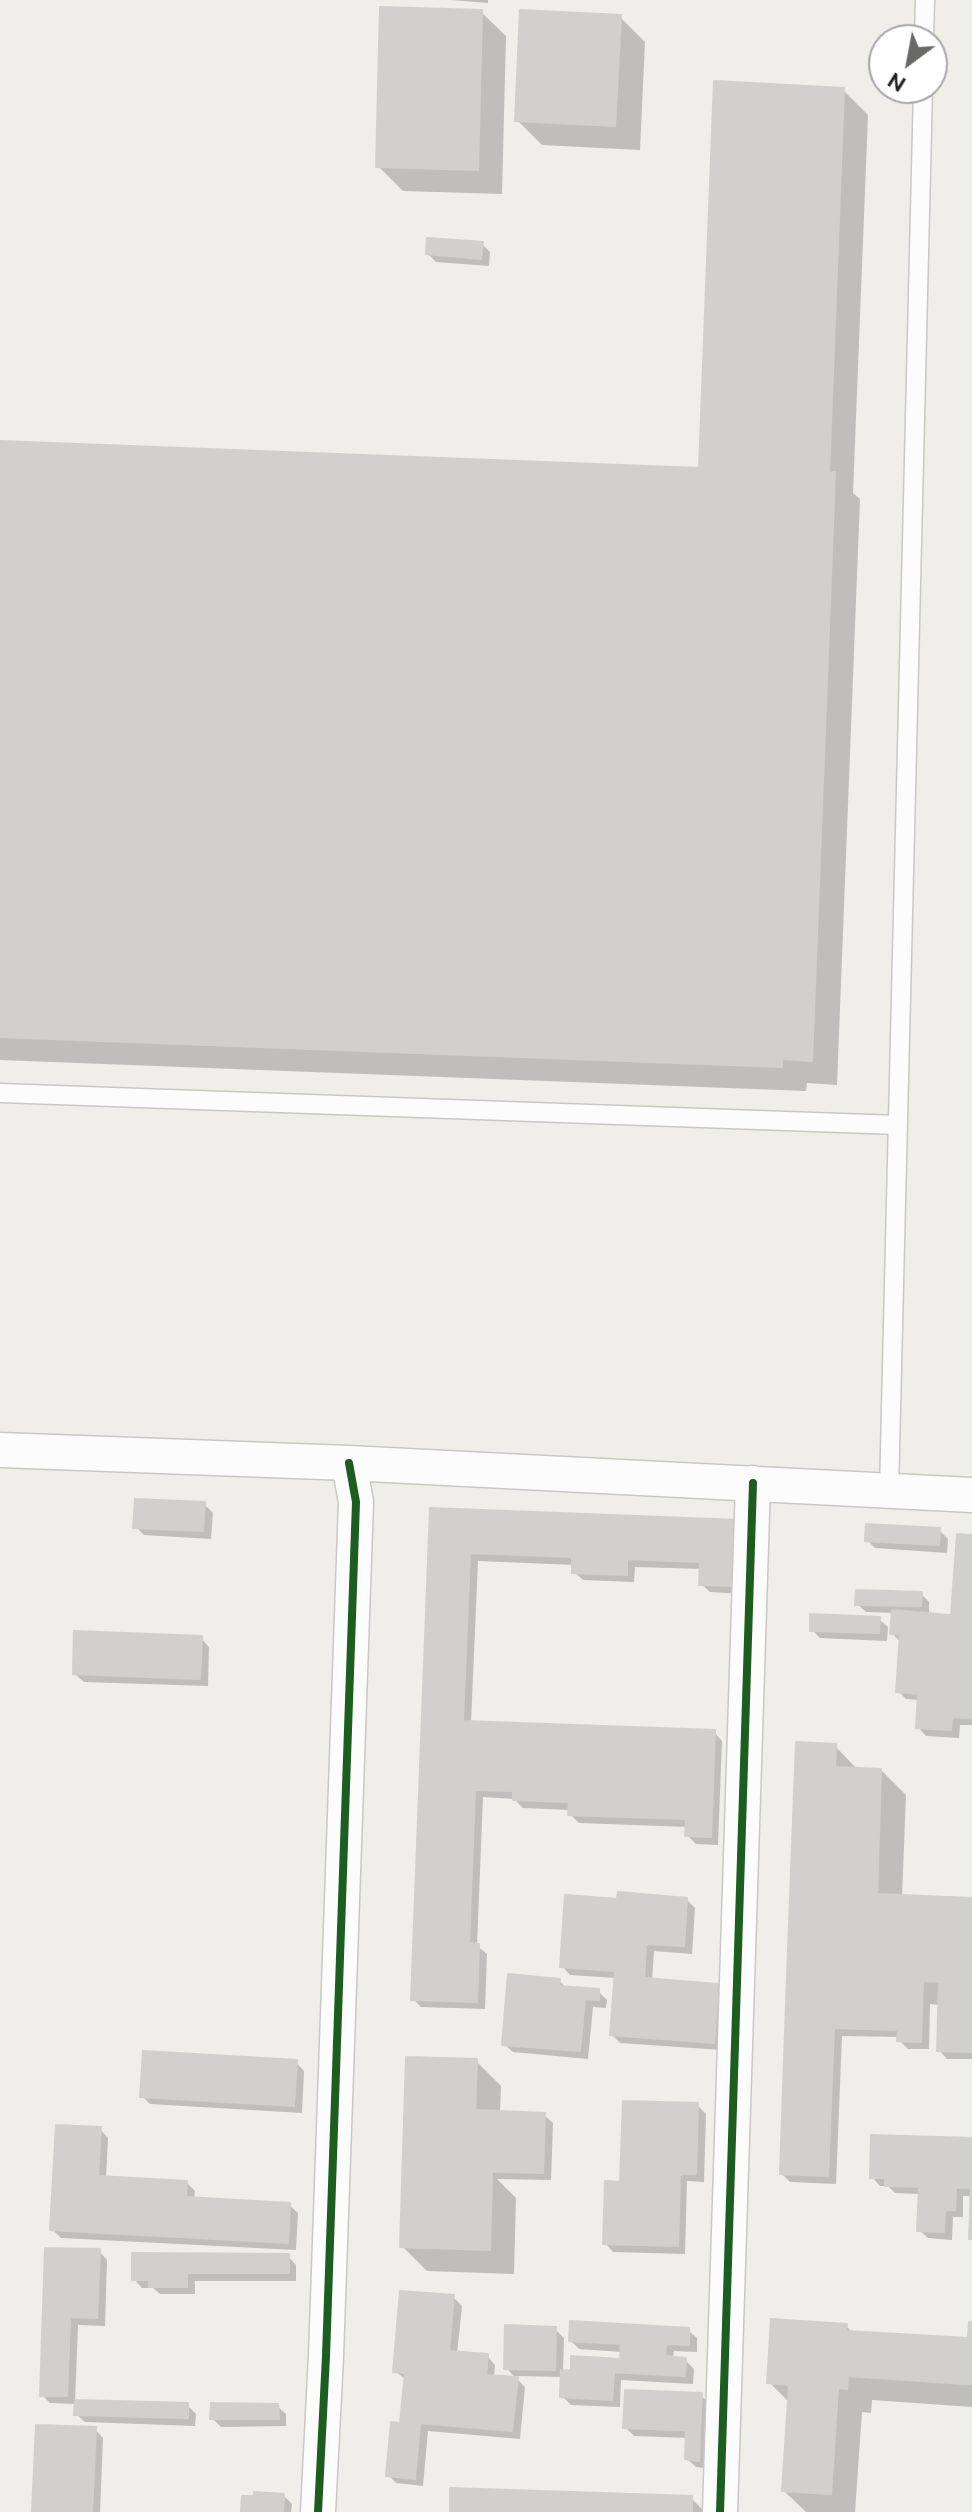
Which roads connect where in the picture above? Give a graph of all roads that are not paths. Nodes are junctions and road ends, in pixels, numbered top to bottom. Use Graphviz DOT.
graph roads {
  1 [pos="925,0"];
  2 [pos="924,24"];
  3 [pos="923,104"];
  4 [pos="0,1093"];
  5 [pos="898,1125"];
  6 [pos="0,1450"];
  7 [pos="349,1463"];
  8 [pos="753,1483"];
  9 [pos="889,1491"];
  10 [pos="972,1495"];
  11 [pos="318,2512"];
  12 [pos="720,2512"];
  1 -- 2 [label="lane"];
  3 -- 5 [label="lane"];
  4 -- 5 [label="lane"];
  5 -- 9 [label="lane"];
  6 -- 7 [label="street"];
  7 -- 8 [label="street"];
  7 -- 11 [label="street"];
  8 -- 9 [label="street"];
  8 -- 12 [label="street"];
  9 -- 10 [label="street"];
}
